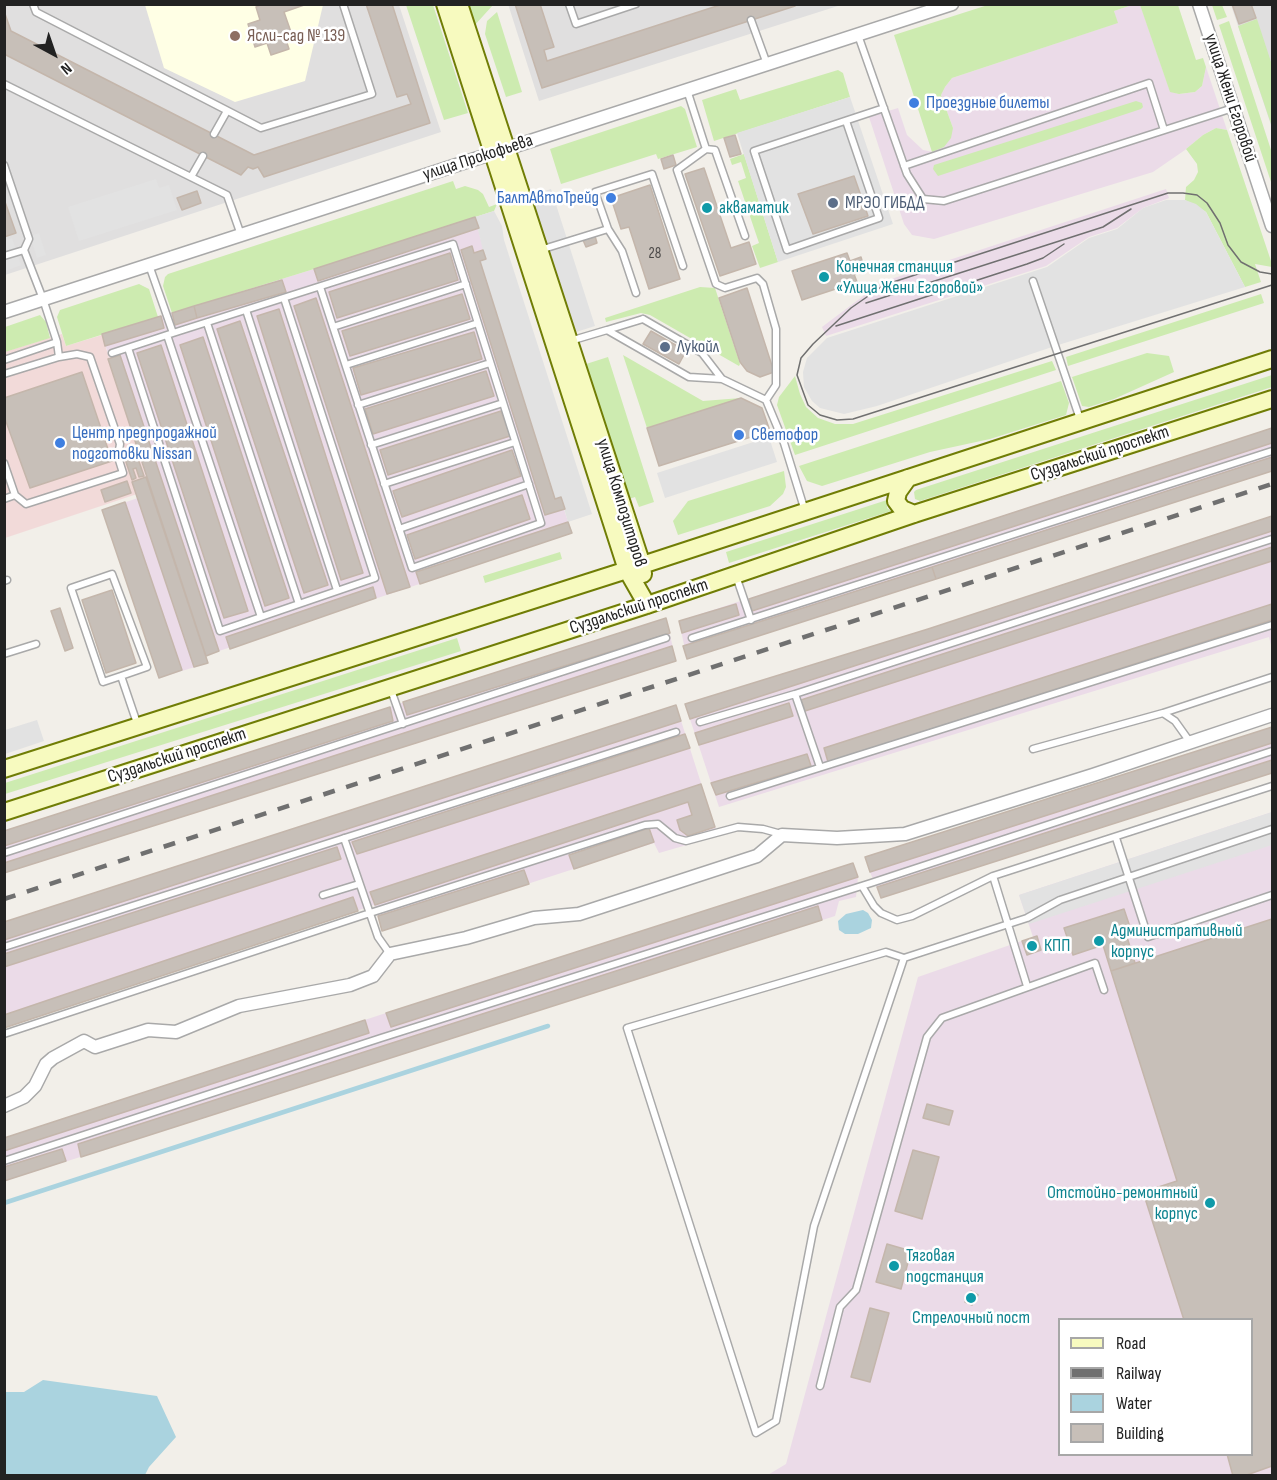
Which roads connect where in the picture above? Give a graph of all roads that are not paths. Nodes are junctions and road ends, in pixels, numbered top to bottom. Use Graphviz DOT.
graph roads {
  1 [pos="33,4"];
  2 [pos="343,4"];
  3 [pos="445,4"];
  4 [pos="459,4"];
  5 [pos="569,4"];
  6 [pos="636,4"];
  7 [pos="952,4"];
  8 [pos="1199,4"];
  9 [pos="925,9"];
  10 [pos="751,20"];
  11 [pos="858,35"];
  12 [pos="767,64"];
  13 [pos="4,84"];
  14 [pos="687,90"];
  15 [pos="884,108"];
  16 [pos="1233,108"];
  17 [pos="227,111"];
  18 [pos="846,121"];
  19 [pos="1164,130"];
  20 [pos="214,134"];
  21 [pos="705,149"];
  22 [pos="500,151"];
  23 [pos="203,156"];
  24 [pos="4,165"];
  25 [pos="904,166"];
  26 [pos="191,177"];
  27 [pos="1272,226"];
  28 [pos="608,229"];
  29 [pos="241,235"];
  30 [pos="745,236"];
  31 [pos="24,250"];
  32 [pos="532,252"];
  33 [pos="4,256"];
  34 [pos="149,265"];
  35 [pos="683,266"];
  36 [pos="1033,281"];
  37 [pos="466,284"];
  38 [pos="320,287"];
  39 [pos="636,293"];
  40 [pos="284,298"];
  41 [pos="43,299"];
  42 [pos="246,310"];
  43 [pos="4,312"];
  44 [pos="207,322"];
  45 [pos="478,323"];
  46 [pos="333,327"];
  47 [pos="607,330"];
  48 [pos="170,334"];
  49 [pos="57,342"];
  50 [pos="562,344"];
  51 [pos="128,348"];
  52 [pos="112,352"];
  53 [pos="59,357"];
  54 [pos="1272,359"];
  55 [pos="4,360"];
  56 [pos="490,363"];
  57 [pos="346,365"];
  58 [pos="4,374"];
  59 [pos="722,379"];
  60 [pos="1272,399"];
  61 [pos="766,400"];
  62 [pos="503,402"];
  63 [pos="358,405"];
  64 [pos="1081,421"];
  65 [pos="515,442"];
  66 [pos="371,445"];
  67 [pos="1272,451"];
  68 [pos="4,463"];
  69 [pos="908,478"];
  70 [pos="384,484"];
  71 [pos="529,484"];
  72 [pos="15,495"];
  73 [pos="4,499"];
  74 [pos="805,511"];
  75 [pos="914,514"];
  76 [pos="399,529"];
  77 [pos="1272,539"];
  78 [pos="634,567"];
  79 [pos="736,575"];
  80 [pos="338,590"];
  81 [pos="299,604"];
  82 [pos="647,604"];
  83 [pos="261,617"];
  84 [pos="751,620"];
  85 [pos="1272,625"];
  86 [pos="666,638"];
  87 [pos="692,638"];
  88 [pos="36,644"];
  89 [pos="4,654"];
  90 [pos="121,676"];
  91 [pos="1272,677"];
  92 [pos="390,687"];
  93 [pos="795,694"];
  94 [pos="1164,712"];
  95 [pos="1272,715"];
  96 [pos="700,722"];
  97 [pos="403,724"];
  98 [pos="138,726"];
  99 [pos="676,732"];
  100 [pos="1191,742"];
  101 [pos="1033,749"];
  102 [pos="1272,751"];
  103 [pos="820,767"];
  104 [pos="4,769"];
  105 [pos="1272,786"];
  106 [pos="730,796"];
  107 [pos="4,812"];
  108 [pos="1272,829"];
  109 [pos="782,835"];
  110 [pos="344,838"];
  111 [pos="1116,838"];
  112 [pos="4,853"];
  113 [pos="993,876"];
  114 [pos="1128,877"];
  115 [pos="359,884"];
  116 [pos="862,886"];
  117 [pos="323,895"];
  118 [pos="1272,895"];
  119 [pos="370,913"];
  120 [pos="1008,924"];
  121 [pos="4,947"];
  122 [pos="390,954"];
  123 [pos="904,958"];
  124 [pos="1028,986"];
  125 [pos="1104,990"];
  126 [pos="4,1034"];
  127 [pos="4,1106"];
  128 [pos="4,1161"];
  129 [pos="820,1386"];
  1 -- 17 [label="lane"];
  2 -- 17 [label="lane"];
  3 -- 22 [label="main road, улица Композиторов"];
  4 -- 22 [label="main road, улица Композиторов"];
  5 -- 6 [label="lane"];
  7 -- 9 [label="street, улица Прокофьева"];
  8 -- 16 [label="street, улица Жени Егоровой"];
  9 -- 11 [label="street, улица Прокофьева"];
  10 -- 12 [label="lane"];
  11 -- 12 [label="street, улица Прокофьева"];
  11 -- 15 [label="lane"];
  12 -- 14 [label="street, улица Прокофьева"];
  13 -- 26 [label="lane"];
  14 -- 21 [label="lane"];
  14 -- 22 [label="street, улица Прокофьева"];
  15 -- 18 [label="lane"];
  15 -- 25 [label="lane"];
  16 -- 19 [label="lane"];
  16 -- 27 [label="street, улица Жени Егоровой"];
  17 -- 20 [label="lane"];
  18 -- 18 [label="lane"];
  19 -- 25 [label="lane"];
  19 -- 25 [label="lane"];
  21 -- 30 [label="lane"];
  21 -- 61 [label="lane"];
  22 -- 29 [label="street, улица Прокофьева"];
  22 -- 32 [label="main road, улица Композиторов"];
  23 -- 26 [label="lane"];
  24 -- 31 [label="lane"];
  26 -- 29 [label="lane"];
  28 -- 32 [label="lane"];
  28 -- 35 [label="lane"];
  28 -- 39 [label="lane"];
  29 -- 34 [label="street, улица Прокофьева"];
  31 -- 33 [label="lane"];
  31 -- 41 [label="lane"];
  32 -- 50 [label="main road, улица Композиторов"];
  34 -- 41 [label="street, улица Прокофьева"];
  34 -- 48 [label="lane"];
  36 -- 64 [label="lane"];
  37 -- 38 [label="lane"];
  37 -- 45 [label="lane"];
  37 -- 46 [label="lane"];
  38 -- 40 [label="lane"];
  38 -- 46 [label="lane"];
  40 -- 42 [label="lane"];
  40 -- 80 [label="lane"];
  41 -- 43 [label="street, улица Прокофьева"];
  41 -- 49 [label="lane"];
  42 -- 44 [label="lane"];
  42 -- 80 [label="lane"];
  44 -- 48 [label="lane"];
  44 -- 81 [label="lane"];
  45 -- 56 [label="lane"];
  45 -- 57 [label="lane"];
  46 -- 57 [label="lane"];
  47 -- 50 [label="lane"];
  47 -- 59 [label="lane"];
  47 -- 59 [label="lane"];
  48 -- 51 [label="lane"];
  48 -- 83 [label="lane"];
  49 -- 53 [label="lane"];
  49 -- 55 [label="lane"];
  50 -- 78 [label="main road, улица Композиторов"];
  51 -- 52 [label="lane"];
  51 -- 83 [label="lane"];
  53 -- 58 [label="lane"];
  53 -- 72 [label="lane"];
  54 -- 64 [label="main road, Суздальский проспект"];
  56 -- 62 [label="lane"];
  56 -- 63 [label="lane"];
  57 -- 63 [label="lane"];
  59 -- 61 [label="lane"];
  60 -- 75 [label="main road, Суздальский проспект"];
  61 -- 74 [label="lane"];
  62 -- 65 [label="lane"];
  62 -- 66 [label="lane"];
  63 -- 66 [label="lane"];
  64 -- 69 [label="main road, Суздальский проспект"];
  65 -- 70 [label="lane"];
  65 -- 71 [label="lane"];
  66 -- 70 [label="lane"];
  67 -- 84 [label="lane"];
  68 -- 72 [label="lane"];
  69 -- 74 [label="main road, Суздальский проспект"];
  69 -- 75 [label="main road"];
  70 -- 76 [label="lane"];
  71 -- 76 [label="lane"];
  71 -- 76 [label="lane"];
  72 -- 73 [label="lane"];
  74 -- 78 [label="main road, Суздальский проспект"];
  75 -- 79 [label="main road, Суздальский проспект"];
  77 -- 93 [label="lane"];
  78 -- 82 [label="main road, улица Композиторов"];
  78 -- 98 [label="main road, Суздальский проспект"];
  79 -- 82 [label="main road, Суздальский проспект"];
  79 -- 84 [label="lane"];
  80 -- 81 [label="lane"];
  81 -- 83 [label="lane"];
  82 -- 92 [label="main road, Суздальский проспект"];
  84 -- 87 [label="lane"];
  85 -- 103 [label="lane"];
  86 -- 97 [label="lane"];
  88 -- 89 [label="lane"];
  90 -- 90 [label="lane"];
  90 -- 98 [label="lane"];
  91 -- 94 [label="lane"];
  92 -- 97 [label="lane"];
  92 -- 107 [label="main road, Суздальский проспект"];
  93 -- 96 [label="lane"];
  93 -- 103 [label="lane"];
  94 -- 100 [label="lane"];
  94 -- 101 [label="lane"];
  95 -- 100 [label="street"];
  97 -- 112 [label="lane"];
  98 -- 104 [label="main road, Суздальский проспект"];
  99 -- 110 [label="lane"];
  100 -- 109 [label="street"];
  102 -- 116 [label="lane"];
  103 -- 106 [label="lane"];
  105 -- 111 [label="lane"];
  108 -- 114 [label="lane"];
  109 -- 119 [label="lane"];
  109 -- 122 [label="street"];
  110 -- 115 [label="lane"];
  110 -- 121 [label="lane"];
  111 -- 113 [label="lane"];
  111 -- 114 [label="lane"];
  113 -- 116 [label="lane"];
  113 -- 120 [label="lane"];
  114 -- 118 [label="lane"];
  114 -- 120 [label="lane"];
  115 -- 117 [label="lane"];
  115 -- 119 [label="lane"];
  116 -- 128 [label="lane"];
  119 -- 122 [label="lane"];
  119 -- 126 [label="lane"];
  120 -- 123 [label="lane"];
  120 -- 124 [label="lane"];
  122 -- 127 [label="street"];
  123 -- 123 [label="lane"];
  124 -- 125 [label="lane"];
  124 -- 129 [label="lane"];
}
